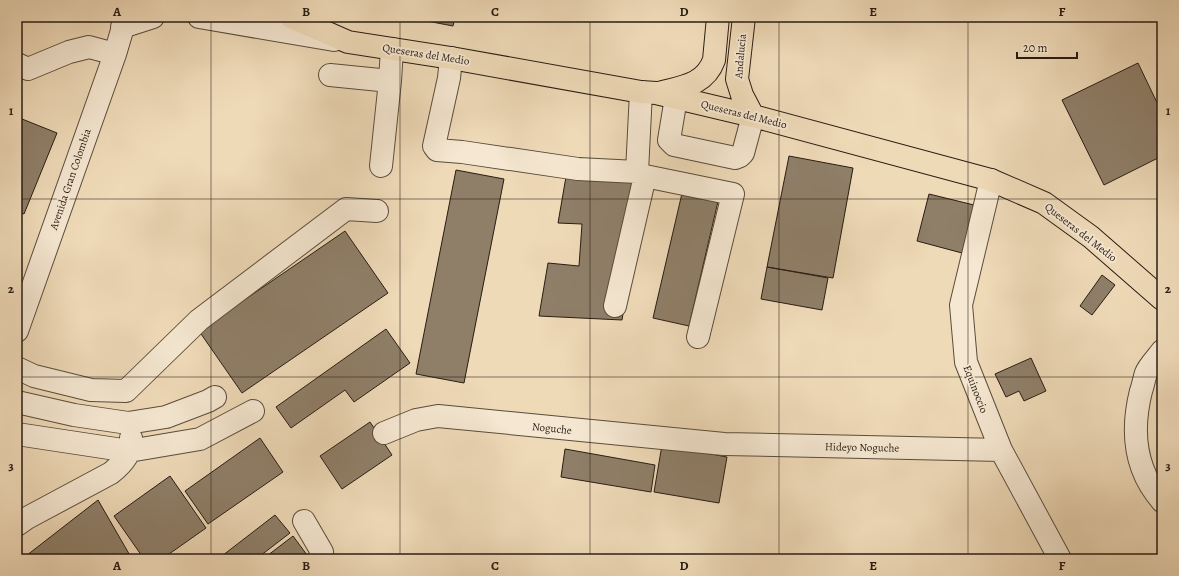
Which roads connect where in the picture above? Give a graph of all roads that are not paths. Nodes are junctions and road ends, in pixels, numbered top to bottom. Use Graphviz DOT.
graph roads {
  1 [pos="153,17"];
  2 [pos="199,17"];
  3 [pos="291,17"];
  4 [pos="718,17"];
  5 [pos="744,17"];
  6 [pos="124,22"];
  7 [pos="348,42"];
  8 [pos="392,49"];
  9 [pos="115,54"];
  10 [pos="451,58"];
  11 [pos="17,64"];
  12 [pos="330,75"];
  13 [pos="390,82"];
  14 [pos="658,94"];
  15 [pos="754,116"];
  16 [pos="381,166"];
  17 [pos="641,174"];
  18 [pos="991,180"];
  19 [pos="377,211"];
  20 [pos="1162,299"];
  21 [pos="615,306"];
  22 [pos="17,331"];
  23 [pos="698,336"];
  24 [pos="1162,351"];
  25 [pos="17,368"];
  26 [pos="119,391"];
  27 [pos="215,397"];
  28 [pos="17,402"];
  29 [pos="253,411"];
  30 [pos="128,423"];
  31 [pos="384,433"];
  32 [pos="17,434"];
  33 [pos="724,444"];
  34 [pos="1001,450"];
  35 [pos="129,451"];
  36 [pos="1162,501"];
  37 [pos="304,521"];
  38 [pos="17,525"];
  39 [pos="319,559"];
  40 [pos="1060,559"];
  1 -- 6 [label="street, Avenida Gran Colombia"];
  2 -- 7 [label="street"];
  3 -- 7 [label="main road, Queseras del Medio"];
  4 -- 14 [label="main road"];
  5 -- 15 [label="main road, Andalucia"];
  6 -- 9 [label="street, Avenida Gran Colombia"];
  7 -- 8 [label="main road, Queseras del Medio"];
  8 -- 10 [label="main road, Queseras del Medio"];
  8 -- 13 [label="street"];
  9 -- 11 [label="street"];
  9 -- 22 [label="street, Avenida Gran Colombia"];
  10 -- 14 [label="main road, Queseras del Medio"];
  10 -- 17 [label="street"];
  12 -- 13 [label="street"];
  13 -- 16 [label="street"];
  14 -- 15 [label="main road, Queseras del Medio"];
  14 -- 15 [label="street"];
  14 -- 17 [label="street"];
  15 -- 18 [label="main road, Queseras del Medio"];
  17 -- 21 [label="street"];
  17 -- 23 [label="street"];
  18 -- 20 [label="main road, Queseras del Medio"];
  18 -- 34 [label="street, Equinoccio"];
  19 -- 26 [label="street"];
  24 -- 36 [label="street"];
  25 -- 26 [label="street"];
  26 -- 30 [label="street"];
  27 -- 30 [label="street"];
  28 -- 30 [label="street"];
  29 -- 35 [label="street"];
  30 -- 35 [label="street"];
  31 -- 33 [label="street, Noguche"];
  32 -- 35 [label="street"];
  33 -- 34 [label="street, Hideyo Noguche"];
  34 -- 40 [label="street, Equinoccio"];
  35 -- 38 [label="street"];
  37 -- 39 [label="street"];
}
